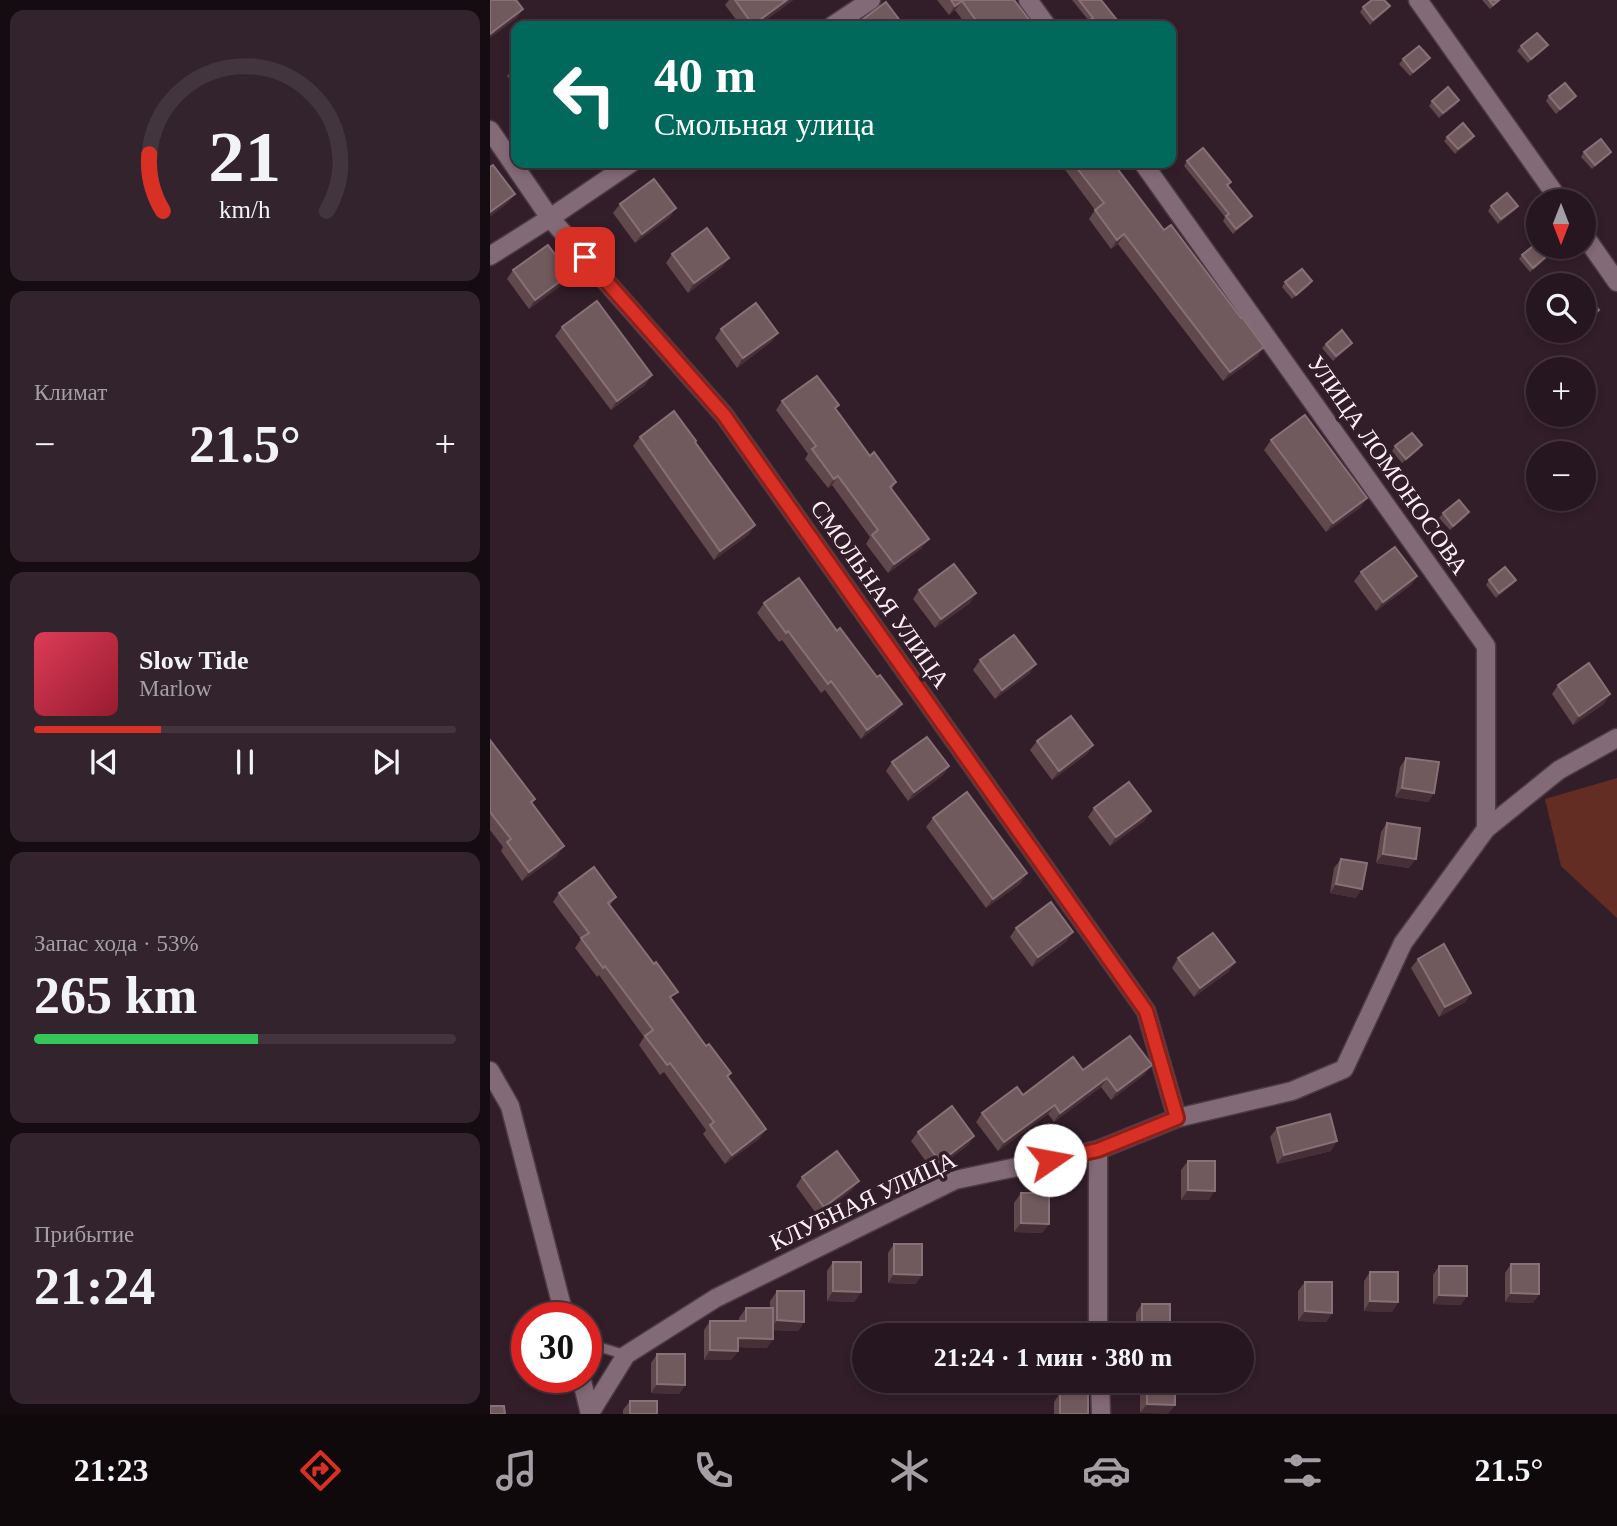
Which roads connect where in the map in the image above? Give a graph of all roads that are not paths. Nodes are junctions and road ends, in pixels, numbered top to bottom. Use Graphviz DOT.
graph roads {
  1 [pos="871,0"];
  2 [pos="1028,0"];
  3 [pos="1418,0"];
  4 [pos="840,21"];
  5 [pos="1043,21"];
  6 [pos="490,130"];
  7 [pos="511,161"];
  8 [pos="516,168"];
  9 [pos="624,168"];
  10 [pos="1147,168"];
  11 [pos="1552,189"];
  12 [pos="550,218"];
  13 [pos="1596,251"];
  14 [pos="490,256"];
  15 [pos="1617,282"];
  16 [pos="1617,738"];
  17 [pos="1486,829"];
  18 [pos="490,1071"];
  19 [pos="1177,1118"];
  20 [pos="1098,1150"];
  21 [pos="561,1302"];
  22 [pos="1098,1323"];
  23 [pos="602,1348"];
  24 [pos="626,1355"];
  25 [pos="585,1393"];
  26 [pos="1100,1393"];
  27 [pos="590,1413"];
  28 [pos="1101,1414"];
  1 -- 4 [label="street"];
  2 -- 5 [label="street"];
  3 -- 11 [label="street"];
  6 -- 7 [label="street, СМОЛЬНАЯ УЛИЦА"];
  8 -- 12 [label="street, СМОЛЬНАЯ УЛИЦА"];
  9 -- 12 [label="street"];
  10 -- 17 [label="street, УЛИЦА ЛОМОНОСОВА"];
  12 -- 14 [label="street"];
  12 -- 19 [label="street, СМОЛЬНАЯ УЛИЦА"];
  13 -- 15 [label="street"];
  16 -- 17 [label="street, КЛУБНАЯ УЛИЦА"];
  17 -- 19 [label="street, КЛУБНАЯ УЛИЦА"];
  18 -- 21 [label="street"];
  19 -- 20 [label="street, КЛУБНАЯ УЛИЦА"];
  20 -- 22 [label="street"];
  20 -- 24 [label="street, КЛУБНАЯ УЛИЦА"];
  23 -- 24 [label="lane"];
  24 -- 27 [label="street, КЛУБНАЯ УЛИЦА"];
  25 -- 27 [label="street"];
  26 -- 28 [label="street"];
}
